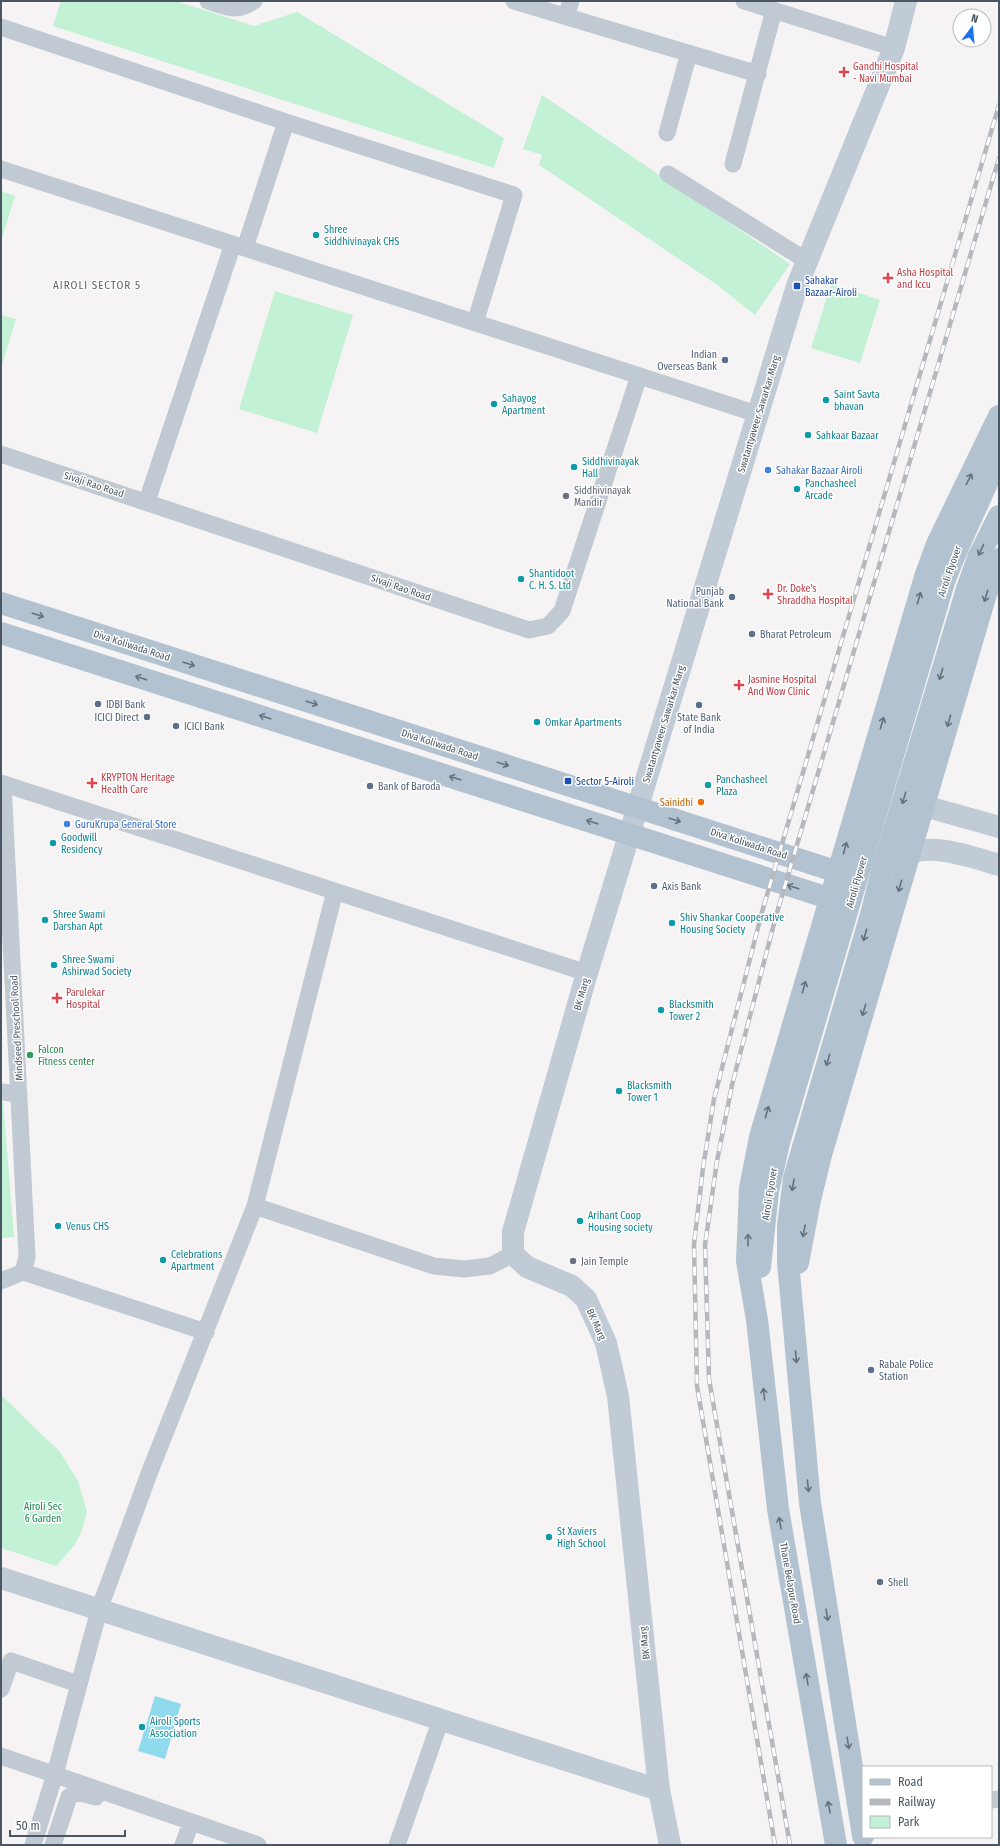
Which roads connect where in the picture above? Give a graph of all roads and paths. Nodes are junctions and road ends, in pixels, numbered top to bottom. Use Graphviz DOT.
graph roads {
  1 [pos="208,1"];
  2 [pos="254,1"];
  3 [pos="514,1"];
  4 [pos="744,1"];
  5 [pos="906,1"];
  6 [pos="568,9"];
  7 [pos="774,10"];
  8 [pos="1,27"];
  9 [pos="894,48"];
  10 [pos="689,53"];
  11 [pos="758,74"];
  12 [pos="286,122"];
  13 [pos="667,133"];
  14 [pos="733,164"];
  15 [pos="1,170"];
  16 [pos="668,174"];
  17 [pos="239,246"];
  18 [pos="807,261"];
  19 [pos="475,323"];
  20 [pos="639,376"];
  21 [pos="758,414"];
  22 [pos="999,416"];
  23 [pos="1,454"];
  24 [pos="999,455"];
  25 [pos="147,501"];
  26 [pos="999,516"];
  27 [pos="999,559"];
  28 [pos="1,603"];
  29 [pos="1,633"];
  30 [pos="2,784"];
  31 [pos="924,806"];
  32 [pos="638,808"];
  33 [pos="999,827"];
  34 [pos="629,834"];
  35 [pos="999,865"];
  36 [pos="882,870"];
  37 [pos="838,872"];
  38 [pos="335,892"];
  39 [pos="830,899"];
  40 [pos="872,911"];
  41 [pos="587,973"];
  42 [pos="1,1092"];
  43 [pos="19,1094"];
  44 [pos="255,1206"];
  45 [pos="513,1254"];
  46 [pos="23,1272"];
  47 [pos="1,1282"];
  48 [pos="793,1318"];
  49 [pos="756,1320"];
  50 [pos="206,1332"];
  51 [pos="1,1578"];
  52 [pos="99,1610"];
  53 [pos="78,1684"];
  54 [pos="1,1689"];
  55 [pos="441,1719"];
  56 [pos="1,1756"];
  57 [pos="55,1774"];
  58 [pos="659,1790"];
  59 [pos="137,1812"];
  60 [pos="191,1822"];
  61 [pos="862,1828"];
  62 [pos="33,1845"];
  63 [pos="53,1845"];
  64 [pos="183,1845"];
  65 [pos="258,1845"];
  66 [pos="397,1845"];
  67 [pos="670,1845"];
  68 [pos="836,1845"];
  1 -- 2 [label="street"];
  3 -- 6 [label="street"];
  4 -- 7 [label="street"];
  5 -- 9 [label="street, Swatantyaveer Sawarkar Marg"];
  6 -- 10 [label="street"];
  7 -- 9 [label="street"];
  7 -- 11 [label="street"];
  8 -- 12 [label="street"];
  9 -- 18 [label="street, Swatantyaveer Sawarkar Marg"];
  10 -- 11 [label="street"];
  10 -- 13 [label="street"];
  11 -- 14 [label="street"];
  12 -- 17 [label="street"];
  12 -- 19 [label="street"];
  15 -- 17 [label="street"];
  16 -- 18 [label="street"];
  17 -- 19 [label="street"];
  17 -- 25 [label="street"];
  18 -- 21 [label="street, Swatantyaveer Sawarkar Marg"];
  19 -- 20 [label="street"];
  20 -- 21 [label="street"];
  20 -- 25 [label="street, Sivaji Rao Road"];
  21 -- 32 [label="street, Swatantyaveer Sawarkar Marg"];
  37 -- 22 [label="main road, one-way"];
  23 -- 25 [label="street, Sivaji Rao Road"];
  24 -- 49 [label="main road, Airoli Flyover, bridge"];
  26 -- 36 [label="main road, one-way"];
  27 -- 31 [label="main road, one-way, bridge"];
  28 -- 32 [label="main road, Diva Koliwada Road, one-way"];
  34 -- 29 [label="main road, one-way"];
  30 -- 38 [label="street"];
  30 -- 43 [label="street, Mindseed Preschool Road"];
  31 -- 33 [label="street"];
  31 -- 48 [label="main road, one-way, bridge"];
  32 -- 34 [label="street, Swatantyaveer Sawarkar Marg"];
  32 -- 37 [label="main road, Diva Koliwada Road, one-way"];
  39 -- 34 [label="main road, one-way"];
  34 -- 41 [label="street, BK Marg"];
  35 -- 36 [label="street"];
  36 -- 37 [label="main road, Diva Koliwada Road"];
  36 -- 40 [label="main road"];
  37 -- 39 [label="main road"];
  38 -- 41 [label="street"];
  38 -- 44 [label="street"];
  39 -- 40 [label="main road"];
  49 -- 39 [label="main road, one-way"];
  40 -- 48 [label="main road, one-way"];
  41 -- 45 [label="street, BK Marg"];
  42 -- 43 [label="street"];
  43 -- 46 [label="street, Mindseed Preschool Road"];
  44 -- 45 [label="street"];
  44 -- 50 [label="street"];
  45 -- 58 [label="street, BK Marg"];
  46 -- 47 [label="street"];
  46 -- 50 [label="street"];
  48 -- 61 [label="main road, one-way"];
  68 -- 49 [label="main road, Thane Belapur Road, one-way"];
  50 -- 52 [label="street"];
  51 -- 52 [label="street"];
  52 -- 53 [label="street"];
  52 -- 55 [label="street"];
  53 -- 54 [label="street"];
  53 -- 57 [label="street"];
  55 -- 58 [label="street"];
  55 -- 66 [label="street"];
  56 -- 57 [label="street"];
  57 -- 60 [label="street"];
  57 -- 62 [label="street"];
  58 -- 67 [label="street, BK Marg"];
  59 -- 63 [label="street"];
  60 -- 64 [label="street"];
  60 -- 65 [label="street"];
}
